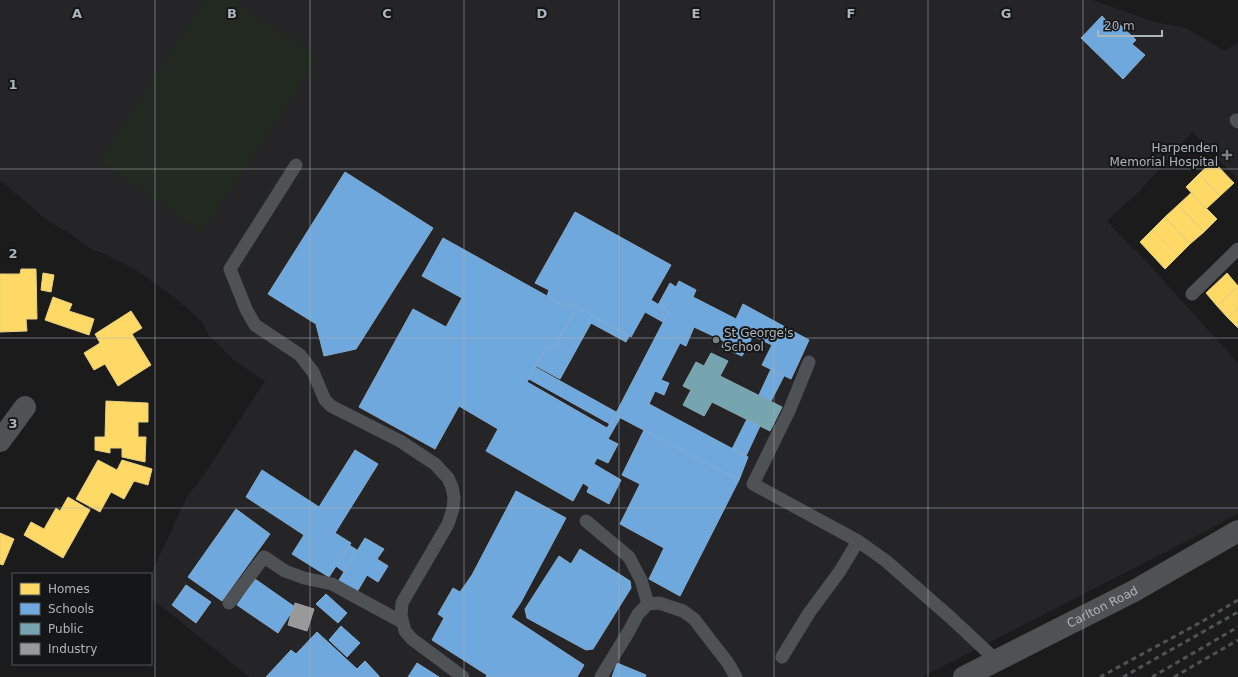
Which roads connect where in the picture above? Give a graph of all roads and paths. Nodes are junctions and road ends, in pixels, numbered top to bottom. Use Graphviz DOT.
graph roads {
  1 [pos="296,165"];
  2 [pos="1238,249"];
  3 [pos="1192,294"];
  4 [pos="809,362"];
  5 [pos="25,407"];
  6 [pos="0,441"];
  7 [pos="586,521"];
  8 [pos="1238,531"];
  9 [pos="858,541"];
  10 [pos="230,602"];
  11 [pos="648,604"];
  12 [pos="402,622"];
  13 [pos="782,657"];
  14 [pos="996,660"];
  15 [pos="463,677"];
  16 [pos="601,677"];
  17 [pos="736,677"];
  18 [pos="964,677"];
  1 -- 12 [label="lane"];
  2 -- 3 [label="lane"];
  4 -- 9 [label="lane"];
  5 -- 6 [label="street"];
  7 -- 11 [label="lane"];
  8 -- 14 [label="street, Carlton Road"];
  9 -- 13 [label="lane"];
  9 -- 14 [label="lane"];
  10 -- 12 [label="lane"];
  11 -- 16 [label="lane"];
  11 -- 17 [label="lane"];
  12 -- 15 [label="lane"];
  14 -- 18 [label="street, Carlton Road"];
}
